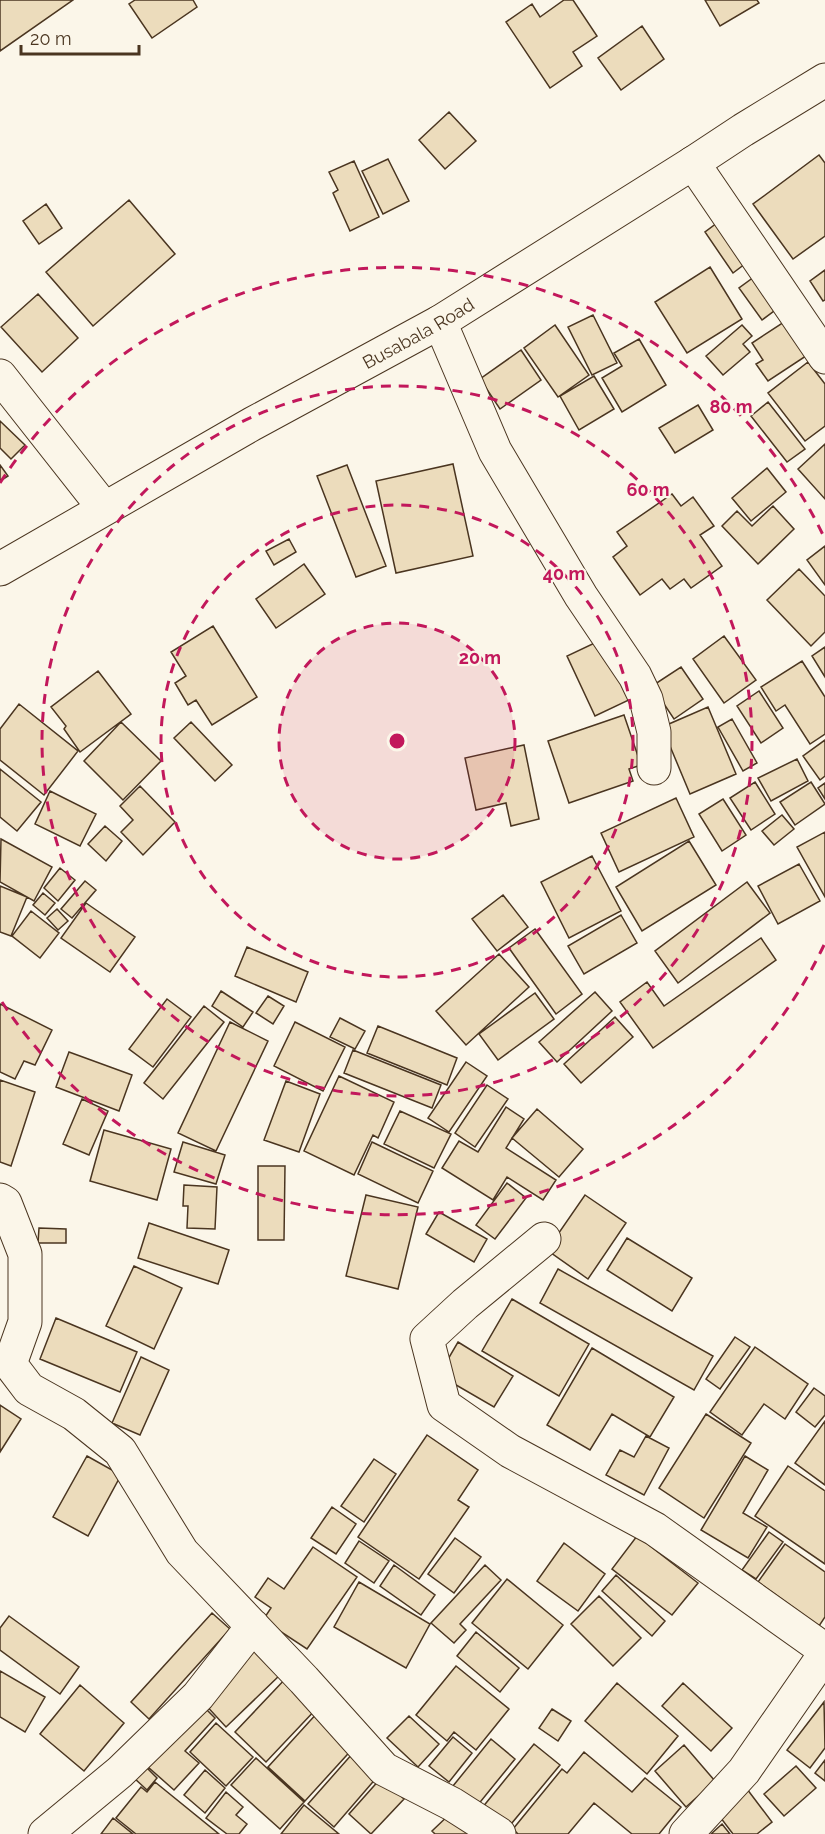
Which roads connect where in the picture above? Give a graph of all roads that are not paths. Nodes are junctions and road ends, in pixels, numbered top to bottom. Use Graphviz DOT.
graph roads {
  1 [pos="825,80"];
  2 [pos="693,163"];
  3 [pos="440,322"];
  4 [pos="825,357"];
  5 [pos="0,376"];
  6 [pos="104,508"];
  7 [pos="0,569"];
  8 [pos="654,768"];
  9 [pos="0,1200"];
  10 [pos="544,1239"];
  11 [pos="253,1626"];
  12 [pos="825,1652"];
  13 [pos="45,1834"];
  14 [pos="499,1834"];
  15 [pos="686,1834"];
  1 -- 2 [label="street, Busabala Road"];
  2 -- 3 [label="street, Busabala Road"];
  2 -- 4 [label="street"];
  3 -- 6 [label="street, Busabala Road"];
  3 -- 8 [label="street"];
  5 -- 6 [label="street"];
  6 -- 7 [label="street, Busabala Road"];
  9 -- 11 [label="street"];
  10 -- 12 [label="street"];
  11 -- 13 [label="street"];
  11 -- 14 [label="street"];
  12 -- 15 [label="street"];
}
